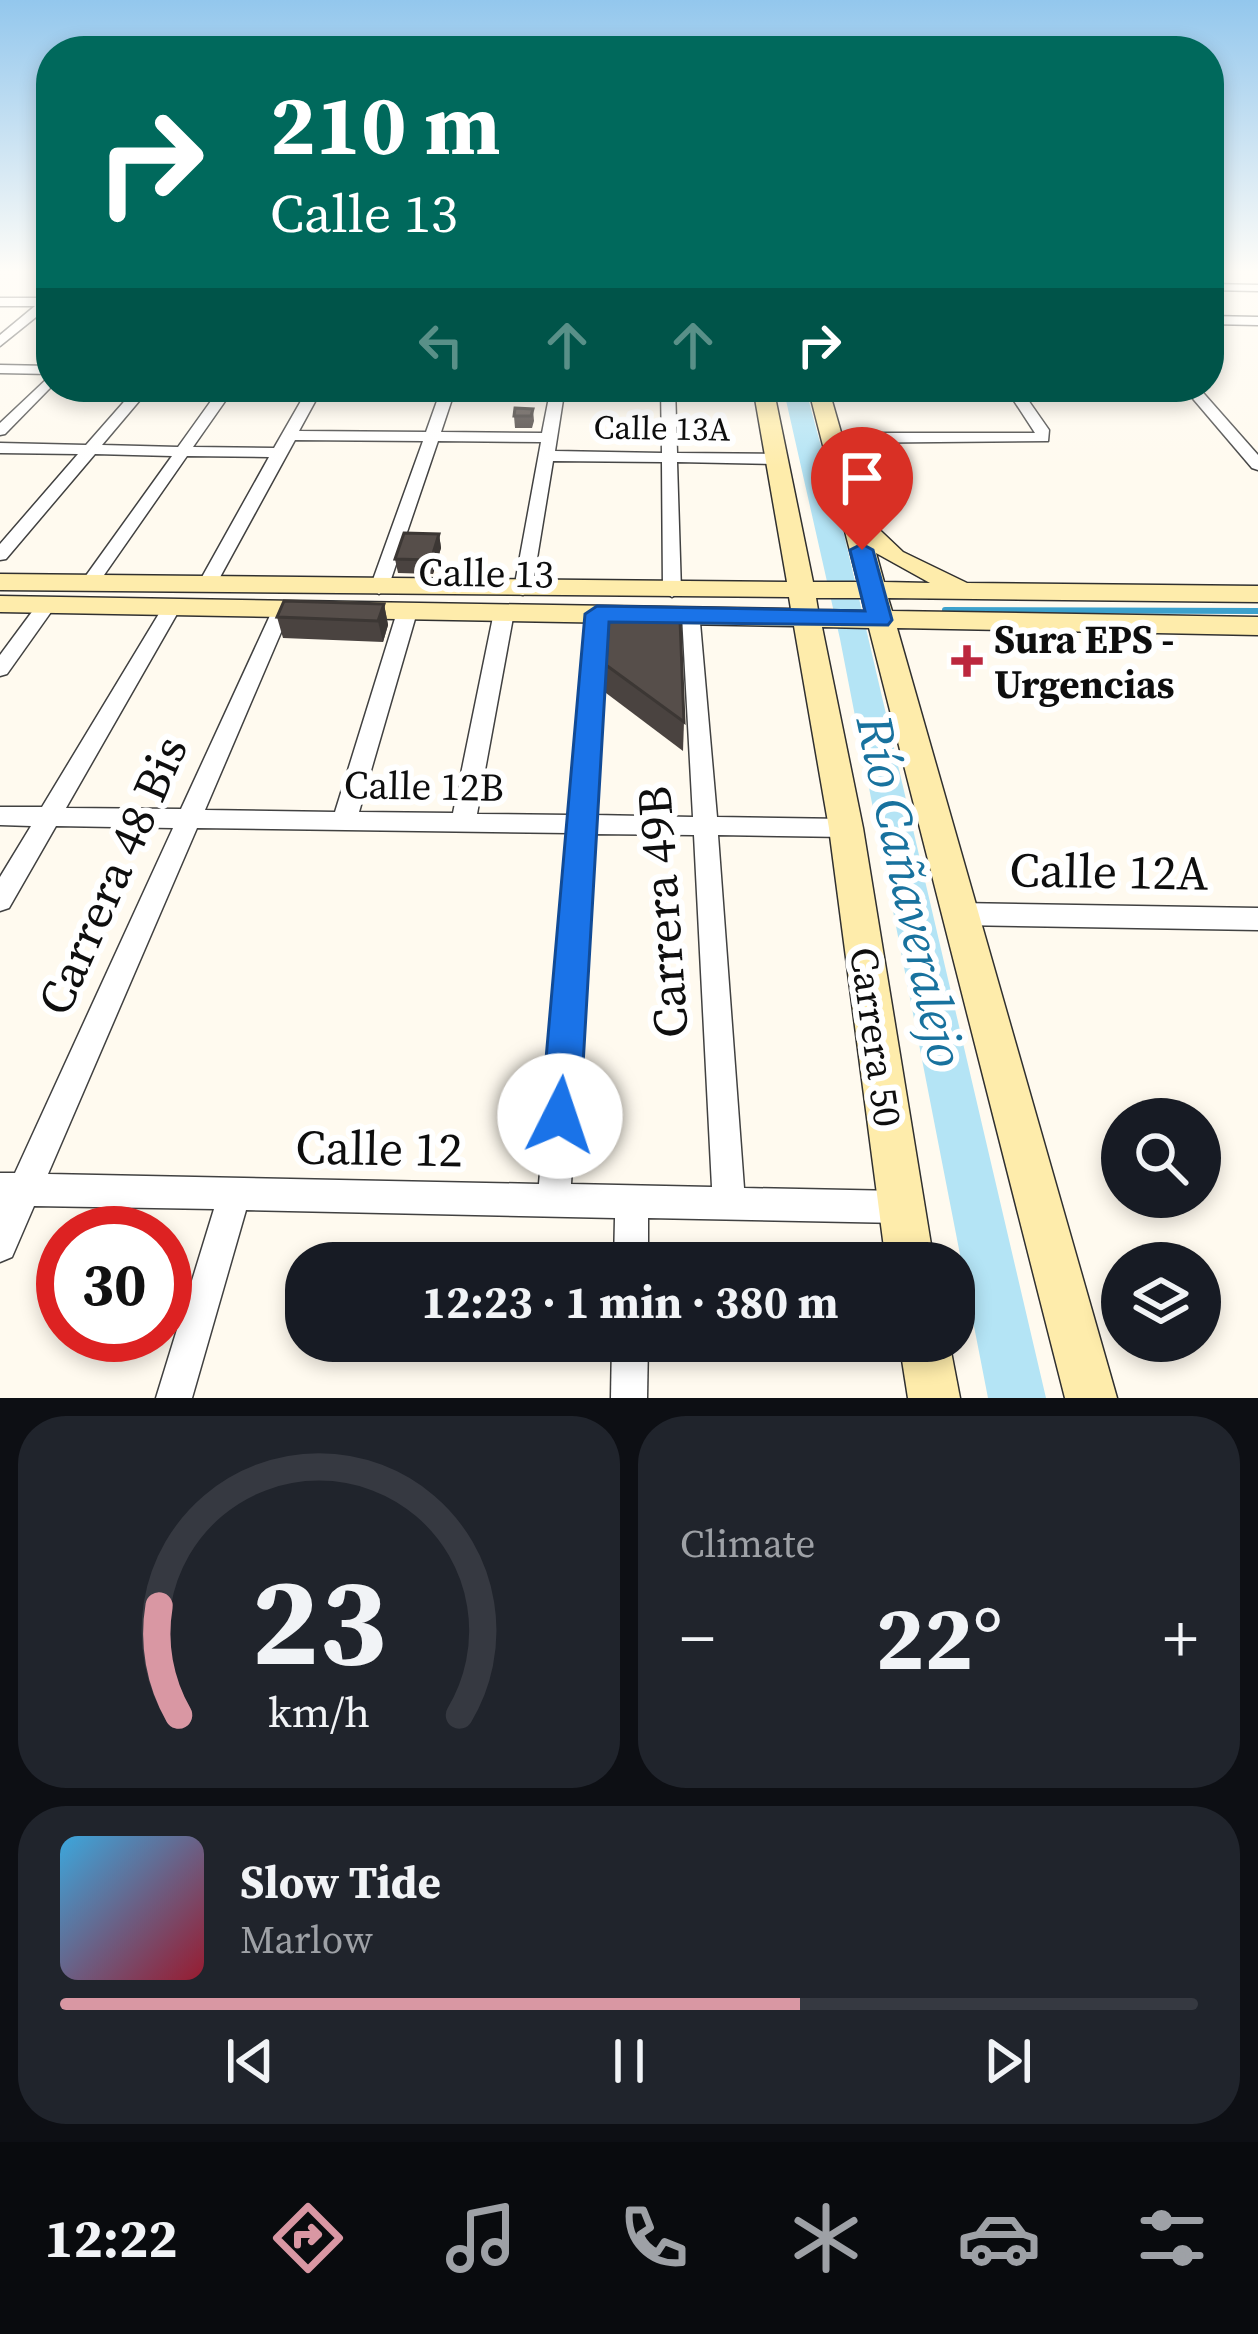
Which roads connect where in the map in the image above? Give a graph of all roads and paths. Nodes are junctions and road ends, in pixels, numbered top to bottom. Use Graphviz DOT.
graph roads {
  1 [pos="0,369"];
  2 [pos="36,370"];
  3 [pos="36,394"];
  4 [pos="131,402"];
  5 [pos="218,402"];
  6 [pos="308,402"];
  7 [pos="444,402"];
  8 [pos="556,402"];
  9 [pos="668,402"];
  10 [pos="766,402"];
  11 [pos="822,402"];
  12 [pos="1022,402"];
  13 [pos="1203,402"];
  14 [pos="0,431"];
  15 [pos="291,435"];
  16 [pos="432,436"];
  17 [pos="831,438"];
  18 [pos="548,447"];
  19 [pos="0,448"];
  20 [pos="92,448"];
  21 [pos="184,451"];
  22 [pos="282,453"];
  23 [pos="669,458"];
  24 [pos="777,459"];
  25 [pos="1258,465"];
  26 [pos="853,518"];
  27 [pos="0,555"];
  28 [pos="798,563"];
  29 [pos="0,582"];
  30 [pos="88,584"];
  31 [pos="206,586"];
  32 [pos="379,588"];
  33 [pos="524,589"];
  34 [pos="672,591"];
  35 [pos="920,592"];
  36 [pos="982,592"];
  37 [pos="1258,594"];
  38 [pos="410,600"];
  39 [pos="0,604"];
  40 [pos="737,604"];
  41 [pos="47,605"];
  42 [pos="813,605"];
  43 [pos="870,606"];
  44 [pos="172,607"];
  45 [pos="282,609"];
  46 [pos="504,612"];
  47 [pos="597,614"];
  48 [pos="692,614"];
  49 [pos="939,621"];
  50 [pos="1258,626"];
  51 [pos="888,656"];
  52 [pos="815,658"];
  53 [pos="0,670"];
  54 [pos="0,816"];
  55 [pos="49,817"];
  56 [pos="189,819"];
  57 [pos="344,821"];
  58 [pos="463,823"];
  59 [pos="582,824"];
  60 [pos="705,826"];
  61 [pos="846,828"];
  62 [pos="0,900"];
  63 [pos="958,914"];
  64 [pos="1258,919"];
  65 [pos="12,1189"];
  66 [pos="235,1193"];
  67 [pos="554,1200"];
  68 [pos="632,1201"];
  69 [pos="729,1203"];
  70 [pos="900,1207"];
  71 [pos="631,1242"];
  72 [pos="906,1242"];
  73 [pos="0,1245"];
  74 [pos="630,1362"];
  75 [pos="927,1362"];
  76 [pos="175,1398"];
  77 [pos="629,1398"];
  78 [pos="934,1398"];
  79 [pos="1091,1398"];
  1 -- 2 [label="street"];
  3 -- 14 [label="street"];
  4 -- 20 [label="street"];
  5 -- 21 [label="street"];
  6 -- 15 [label="street"];
  7 -- 16 [label="street"];
  8 -- 18 [label="street"];
  9 -- 23 [label="street"];
  10 -- 24 [label="main road, Carrera 50"];
  11 -- 17 [label="main road"];
  12 -- 17 [label="street"];
  13 -- 25 [label="street"];
  15 -- 16 [label="street, Calle 13A"];
  15 -- 22 [label="street"];
  16 -- 18 [label="street, Calle 13A"];
  16 -- 32 [label="street"];
  17 -- 26 [label="main road"];
  18 -- 23 [label="street, Calle 13A"];
  18 -- 33 [label="street"];
  19 -- 20 [label="street"];
  20 -- 21 [label="street"];
  20 -- 27 [label="street"];
  21 -- 22 [label="street"];
  21 -- 30 [label="street"];
  22 -- 31 [label="street"];
  23 -- 24 [label="street, Calle 13A"];
  23 -- 34 [label="street"];
  24 -- 28 [label="main road, Carrera 50"];
  26 -- 36 [label="main road"];
  26 -- 43 [label="main road"];
  28 -- 40 [label="main road"];
  28 -- 42 [label="main road, Carrera 50"];
  29 -- 30 [label="main road, Calle 13"];
  30 -- 31 [label="main road, Calle 13"];
  31 -- 32 [label="main road, Calle 13"];
  32 -- 38 [label="main road, Calle 13"];
  33 -- 34 [label="main road, Calle 13"];
  33 -- 38 [label="main road, Calle 13"];
  34 -- 40 [label="main road, Calle 13"];
  35 -- 36 [label="main road, Calle 13"];
  35 -- 43 [label="main road, Calle 13"];
  35 -- 49 [label="main road"];
  36 -- 37 [label="main road, Calle 13"];
  38 -- 45 [label="main road, Calle 13"];
  38 -- 46 [label="main road, Calle 13"];
  38 -- 57 [label="street"];
  39 -- 41 [label="main road, Calle 13"];
  40 -- 42 [label="main road, Calle 13"];
  40 -- 48 [label="main road, Calle 13"];
  40 -- 52 [label="main road"];
  41 -- 44 [label="main road, Calle 13"];
  41 -- 53 [label="street"];
  42 -- 43 [label="main road, Calle 13"];
  42 -- 52 [label="main road, Carrera 50"];
  43 -- 49 [label="main road, Calle 13"];
  43 -- 51 [label="main road"];
  44 -- 45 [label="main road, Calle 13"];
  44 -- 55 [label="street"];
  45 -- 56 [label="street, Carrera 48 Bis"];
  46 -- 47 [label="main road, Calle 13"];
  46 -- 58 [label="street"];
  47 -- 48 [label="main road, Calle 13"];
  47 -- 59 [label="street"];
  48 -- 60 [label="street, Carrera 49B"];
  49 -- 50 [label="main road, Calle 13"];
  49 -- 51 [label="main road"];
  51 -- 63 [label="main road"];
  52 -- 61 [label="main road, Carrera 50"];
  54 -- 55 [label="street, Calle 12B"];
  55 -- 56 [label="street, Calle 12B"];
  55 -- 62 [label="street"];
  56 -- 57 [label="street, Calle 12B"];
  56 -- 65 [label="street, Carrera 48 Bis"];
  57 -- 58 [label="street, Calle 12B"];
  58 -- 59 [label="street, Calle 12B"];
  59 -- 60 [label="street, Calle 12B"];
  59 -- 67 [label="street"];
  60 -- 61 [label="street, Calle 12B"];
  60 -- 69 [label="street, Carrera 49B"];
  61 -- 70 [label="main road, Carrera 50"];
  63 -- 64 [label="street, Calle 12A"];
  63 -- 79 [label="main road"];
  65 -- 66 [label="street, Calle 12"];
  65 -- 73 [label="street, Carrera 48 Bis"];
  66 -- 67 [label="street, Calle 12"];
  66 -- 76 [label="street"];
  67 -- 68 [label="street, Calle 12"];
  68 -- 69 [label="street, Calle 12"];
  68 -- 71 [label="street"];
  69 -- 70 [label="street, Calle 12"];
  70 -- 72 [label="main road, Carrera 50"];
  74 -- 77 [label="street"];
  75 -- 78 [label="main road"];
}
